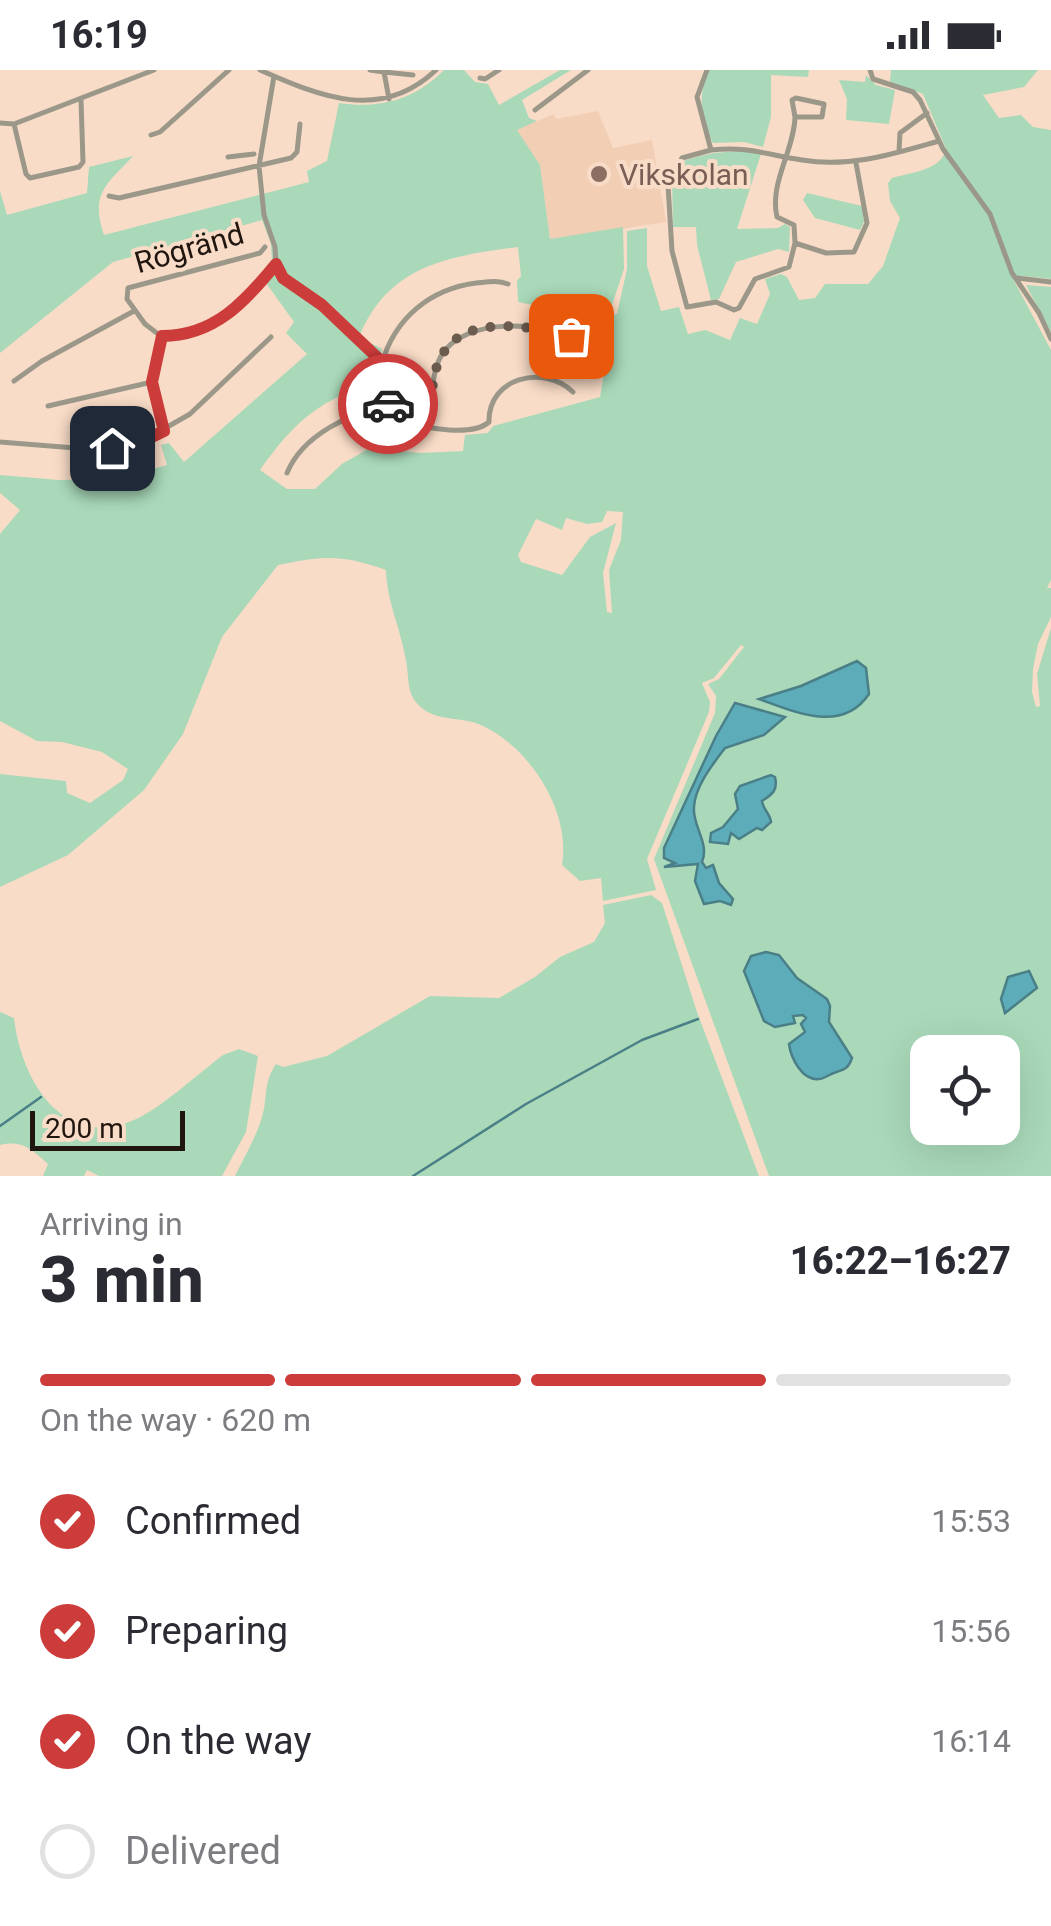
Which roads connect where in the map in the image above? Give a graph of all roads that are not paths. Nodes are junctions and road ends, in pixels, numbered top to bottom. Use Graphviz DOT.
graph roads {
  1 [pos="154,70"];
  2 [pos="229,70"];
  3 [pos="260,70"];
  4 [pos="370,70"];
  5 [pos="436,70"];
  6 [pos="499,70"];
  7 [pos="588,70"];
  8 [pos="706,70"];
  9 [pos="870,70"];
  10 [pos="384,72"];
  11 [pos="274,76"];
  12 [pos="413,76"];
  13 [pos="480,78"];
  14 [pos="389,99"];
  15 [pos="81,100"];
  16 [pos="535,110"];
  17 [pos="927,114"];
  18 [pos="794,117"];
  19 [pos="0,123"];
  20 [pos="14,124"];
  21 [pos="300,124"];
  22 [pos="151,135"];
  23 [pos="939,142"];
  24 [pos="711,150"];
  25 [pos="899,152"];
  26 [pos="254,154"];
  27 [pos="787,156"];
  28 [pos="228,157"];
  29 [pos="856,163"];
  30 [pos="259,166"];
  31 [pos="110,196"];
  32 [pos="794,243"];
  33 [pos="265,247"];
  34 [pos="276,264"];
  35 [pos="1016,278"];
  36 [pos="1051,282"];
  37 [pos="508,284"];
  38 [pos="134,311"];
  39 [pos="162,336"];
  40 [pos="272,338"];
  41 [pos="1051,339"];
  42 [pos="581,342"];
  43 [pos="382,362"];
  44 [pos="14,381"];
  45 [pos="152,382"];
  46 [pos="573,392"];
  47 [pos="388,404"];
  48 [pos="48,406"];
  49 [pos="429,427"];
  50 [pos="164,431"];
  51 [pos="0,442"];
  52 [pos="287,473"];
  1 -- 15 [label="street"];
  2 -- 22 [label="street"];
  3 -- 11 [label="street"];
  4 -- 10 [label="street"];
  5 -- 14 [label="street"];
  6 -- 13 [label="street"];
  7 -- 16 [label="street"];
  8 -- 24 [label="street"];
  9 -- 17 [label="street"];
  10 -- 12 [label="street"];
  10 -- 14 [label="street"];
  11 -- 14 [label="street"];
  11 -- 30 [label="street"];
  15 -- 20 [label="street"];
  15 -- 20 [label="street"];
  17 -- 23 [label="street"];
  17 -- 25 [label="street"];
  18 -- 18 [label="street"];
  18 -- 27 [label="street"];
  19 -- 20 [label="street"];
  21 -- 30 [label="street"];
  23 -- 25 [label="street"];
  23 -- 35 [label="street"];
  24 -- 27 [label="street"];
  24 -- 32 [label="street"];
  25 -- 29 [label="street"];
  26 -- 28 [label="street"];
  27 -- 29 [label="street"];
  27 -- 32 [label="street"];
  29 -- 32 [label="street"];
  30 -- 31 [label="street"];
  30 -- 34 [label="street"];
  33 -- 38 [label="street, Rögränd"];
  34 -- 39 [label="street"];
  34 -- 43 [label="street"];
  35 -- 36 [label="street"];
  35 -- 41 [label="street"];
  37 -- 43 [label="street"];
  38 -- 39 [label="street"];
  38 -- 44 [label="street"];
  39 -- 45 [label="street"];
  40 -- 50 [label="street"];
  42 -- 49 [label="street"];
  43 -- 47 [label="street"];
  45 -- 48 [label="street"];
  45 -- 50 [label="street"];
  46 -- 49 [label="street"];
  47 -- 49 [label="street"];
  47 -- 52 [label="street"];
  50 -- 51 [label="street"];
}
